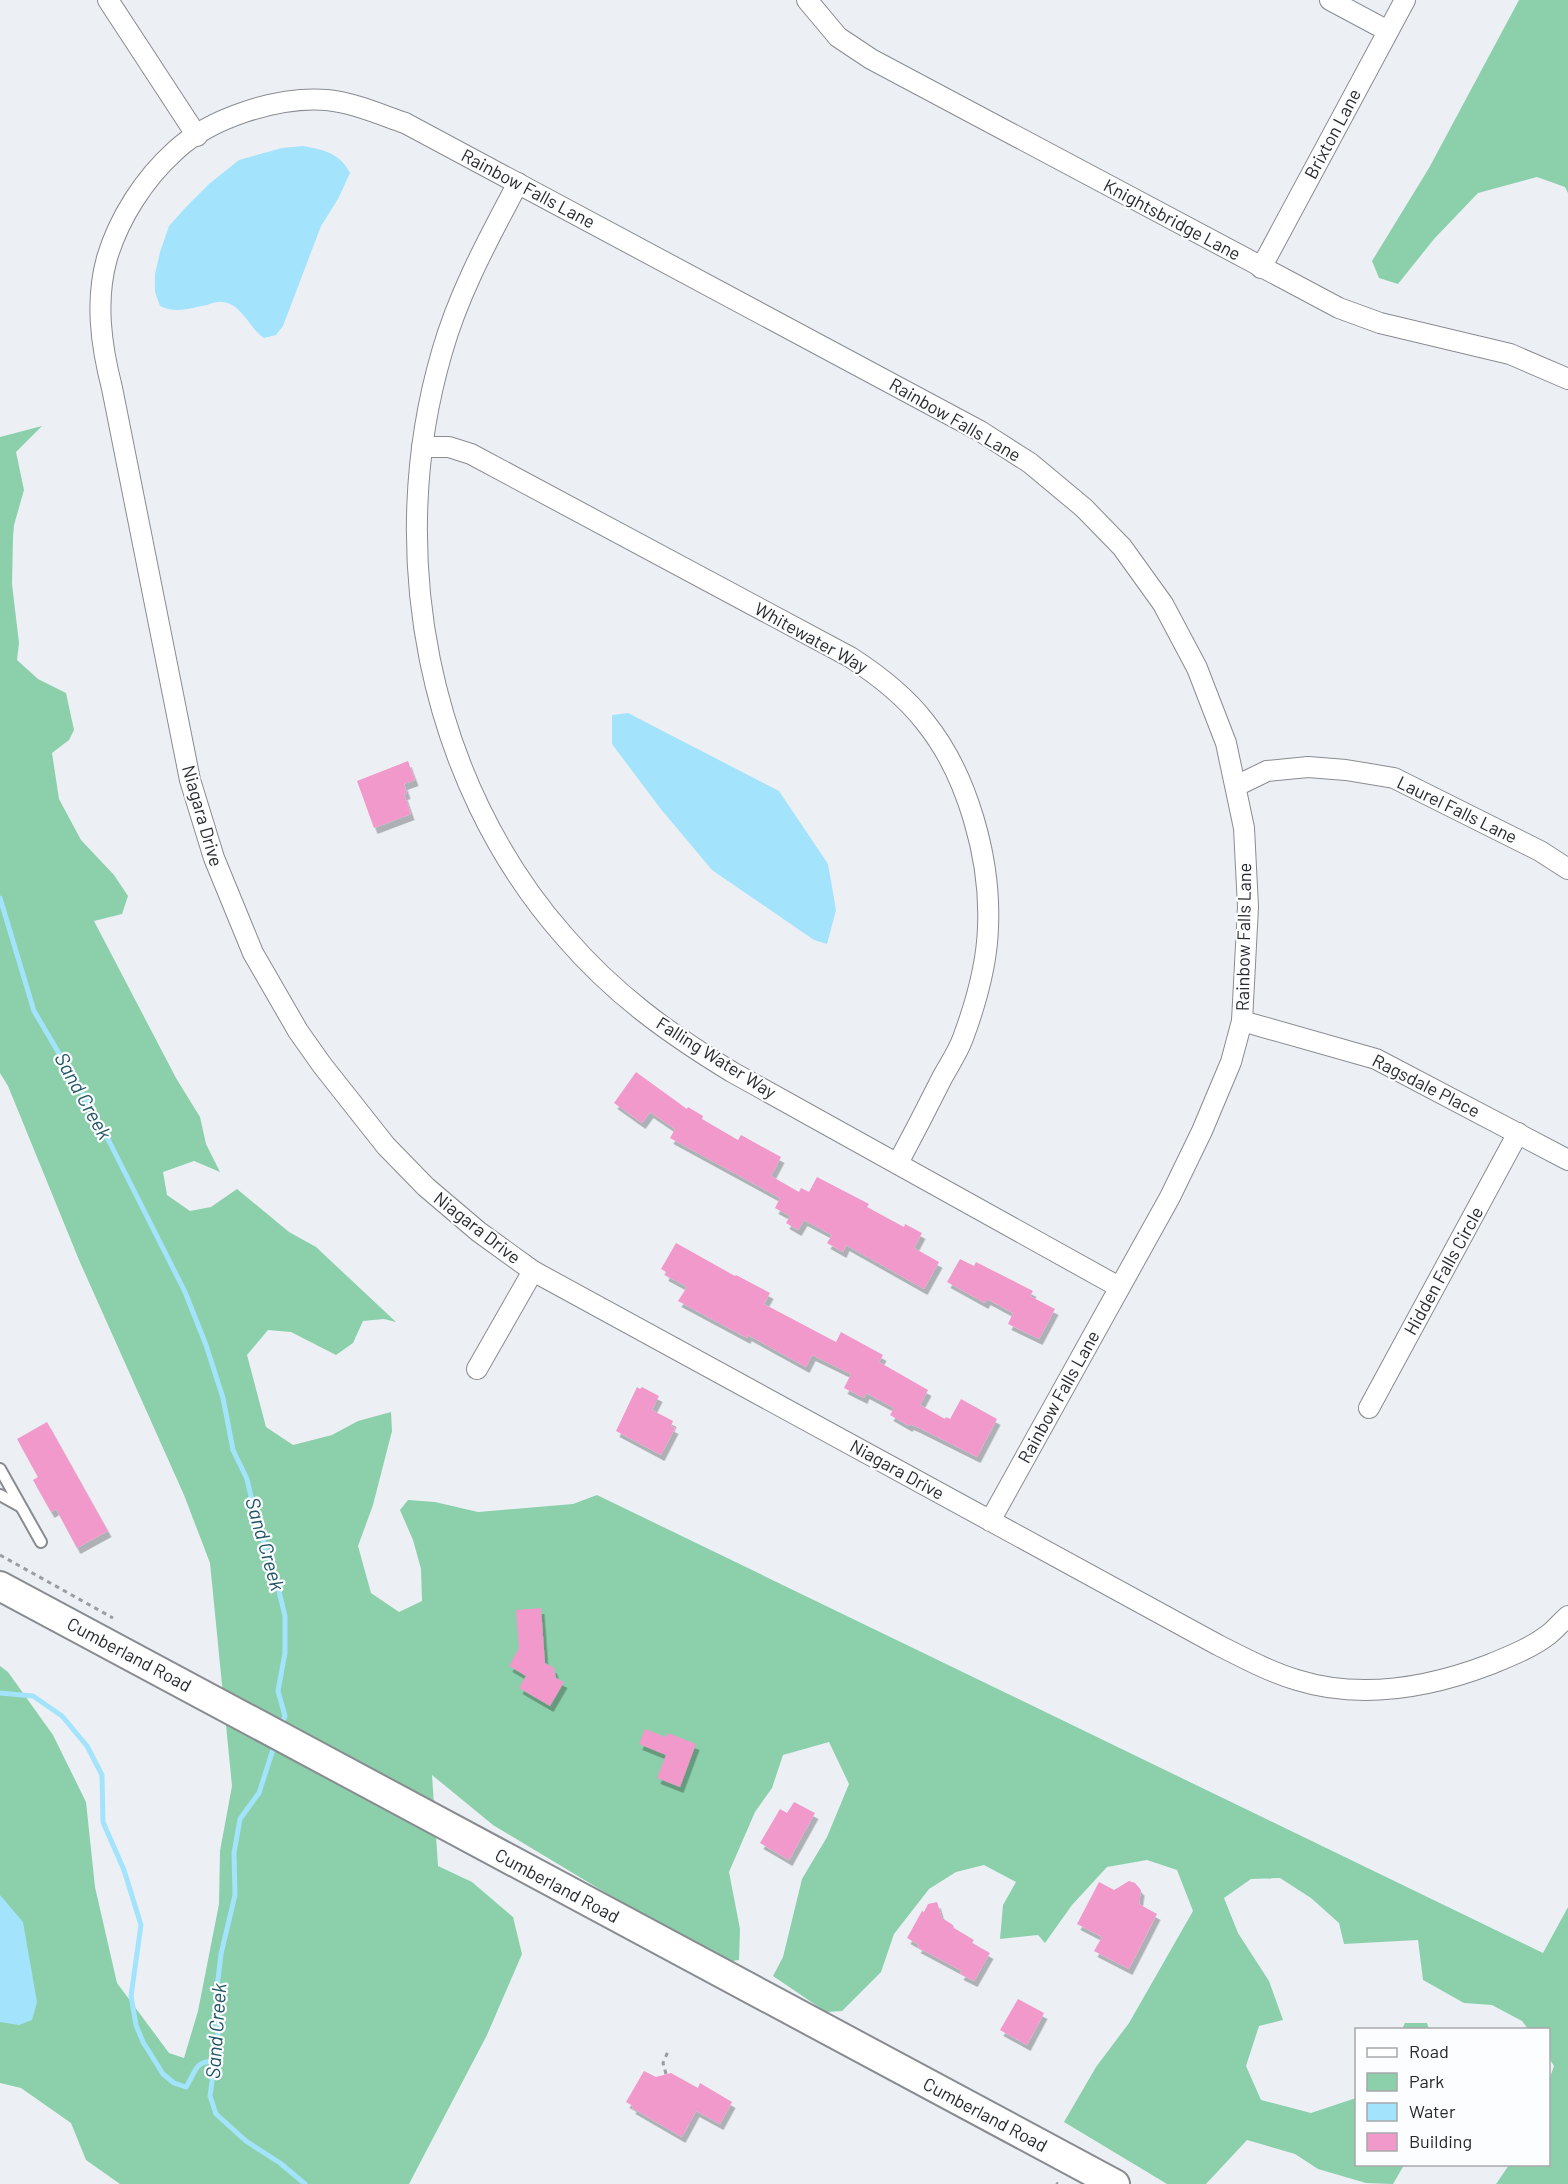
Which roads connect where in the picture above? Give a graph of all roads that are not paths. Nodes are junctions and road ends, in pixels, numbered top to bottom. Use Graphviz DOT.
graph roads {
  1 [pos="108,0"];
  2 [pos="807,0"];
  3 [pos="1330,0"];
  4 [pos="1405,0"];
  5 [pos="1388,31"];
  6 [pos="196,136"];
  7 [pos="518,183"];
  8 [pos="1261,268"];
  9 [pos="1568,379"];
  10 [pos="422,447"];
  11 [pos="1236,786"];
  12 [pos="1568,869"];
  13 [pos="1242,1021"];
  14 [pos="1518,1133"];
  15 [pos="1568,1160"];
  16 [pos="898,1163"];
  17 [pos="533,1271"];
  18 [pos="1119,1287"];
  19 [pos="477,1370"];
  20 [pos="1369,1408"];
  21 [pos="0,1469"];
  22 [pos="0,1495"];
  23 [pos="21,1506"];
  24 [pos="990,1521"];
  25 [pos="41,1542"];
  26 [pos="0,1586"];
  27 [pos="1568,1616"];
  28 [pos="1115,2184"];
  1 -- 6 [label="street"];
  2 -- 8 [label="street, Knightsbridge Lane"];
  3 -- 5 [label="street"];
  4 -- 5 [label="street, Brixton Lane"];
  5 -- 8 [label="street, Brixton Lane"];
  6 -- 7 [label="street, Rainbow Falls Lane"];
  6 -- 17 [label="street, Niagara Drive"];
  7 -- 10 [label="street, Falling Water Way"];
  7 -- 11 [label="street, Rainbow Falls Lane"];
  8 -- 9 [label="street, Knightsbridge Lane"];
  10 -- 16 [label="street, Falling Water Way"];
  10 -- 16 [label="street, Whitewater Way"];
  11 -- 12 [label="street, Laurel Falls Lane"];
  11 -- 13 [label="street, Rainbow Falls Lane"];
  13 -- 14 [label="street, Ragsdale Place"];
  13 -- 18 [label="street, Rainbow Falls Lane"];
  14 -- 15 [label="street, Ragsdale Place"];
  14 -- 20 [label="street, Hidden Falls Circle"];
  16 -- 18 [label="street, Falling Water Way"];
  17 -- 19 [label="street"];
  17 -- 24 [label="street, Niagara Drive"];
  18 -- 24 [label="street, Rainbow Falls Lane"];
  21 -- 23 [label="lane"];
  22 -- 23 [label="lane"];
  23 -- 25 [label="lane"];
  24 -- 27 [label="street, Niagara Drive"];
  26 -- 28 [label="main road, Cumberland Road"];
}
